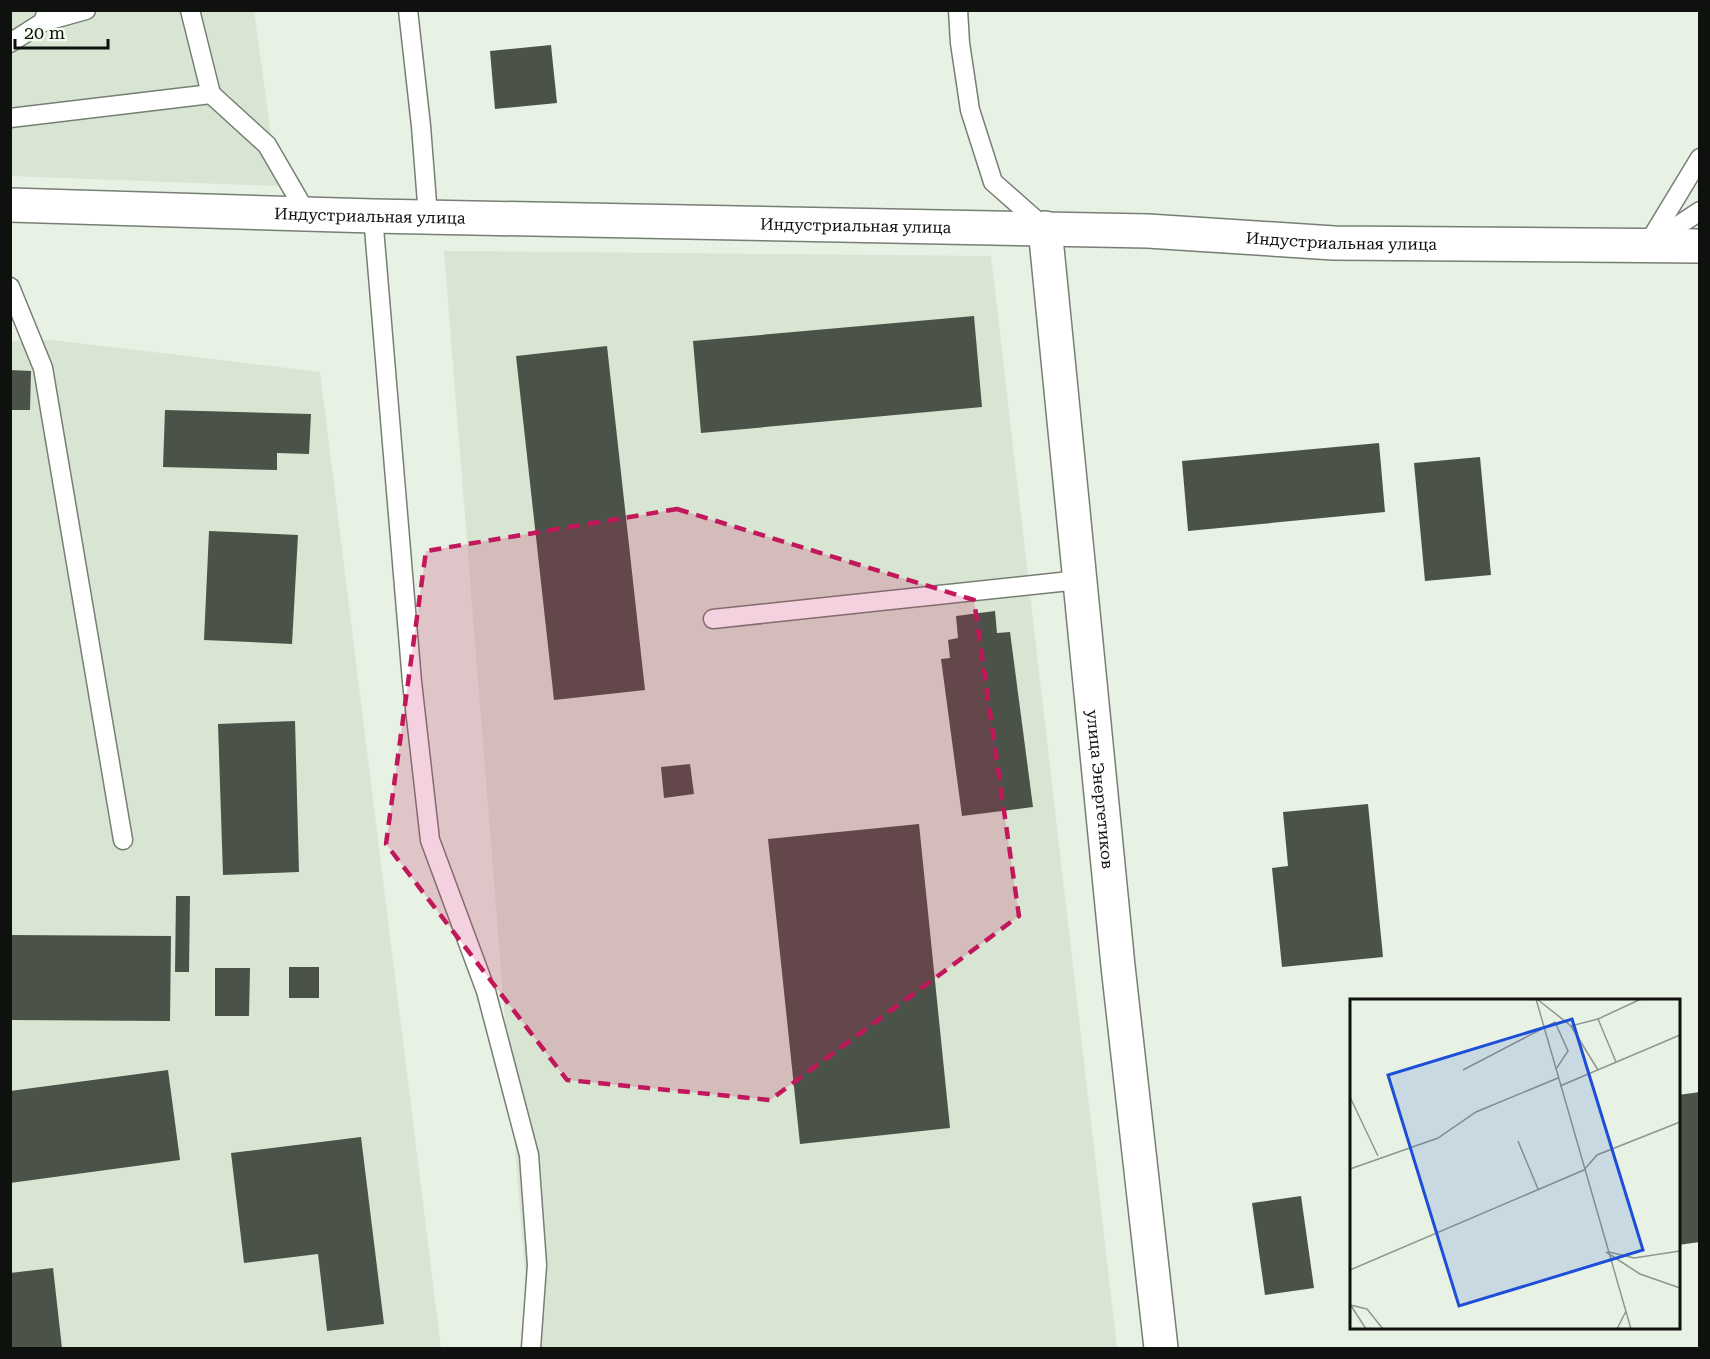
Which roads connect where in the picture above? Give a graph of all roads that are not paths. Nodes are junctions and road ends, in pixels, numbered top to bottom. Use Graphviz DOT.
graph roads {
  1 [pos="86,10"];
  2 [pos="190,10"];
  3 [pos="408,10"];
  4 [pos="958,10"];
  5 [pos="45,16"];
  6 [pos="10,44"];
  7 [pos="211,94"];
  8 [pos="10,118"];
  9 [pos="1700,158"];
  10 [pos="10,205"];
  11 [pos="1700,211"];
  12 [pos="307,214"];
  13 [pos="374,216"];
  14 [pos="428,216"];
  15 [pos="1045,228"];
  16 [pos="1700,246"];
  17 [pos="1646,247"];
  18 [pos="10,287"];
  19 [pos="1079,580"];
  20 [pos="713,619"];
  21 [pos="123,840"];
  22 [pos="531,1348"];
  23 [pos="1161,1348"];
  1 -- 5 [label="lane"];
  2 -- 7 [label="lane"];
  3 -- 14 [label="lane"];
  4 -- 15 [label="lane"];
  5 -- 6 [label="lane"];
  7 -- 8 [label="lane"];
  7 -- 12 [label="lane"];
  9 -- 17 [label="lane"];
  10 -- 12 [label="street, Индустриальная улица"];
  11 -- 17 [label="lane"];
  12 -- 13 [label="street, Индустриальная улица"];
  13 -- 14 [label="street, Индустриальная улица"];
  13 -- 22 [label="lane"];
  14 -- 15 [label="street, Индустриальная улица"];
  15 -- 17 [label="street, Индустриальная улица"];
  15 -- 19 [label="street, улица Энергетиков"];
  16 -- 17 [label="street, Индустриальная улица"];
  18 -- 21 [label="lane"];
  19 -- 20 [label="lane"];
  19 -- 23 [label="street, улица Энергетиков"];
}
